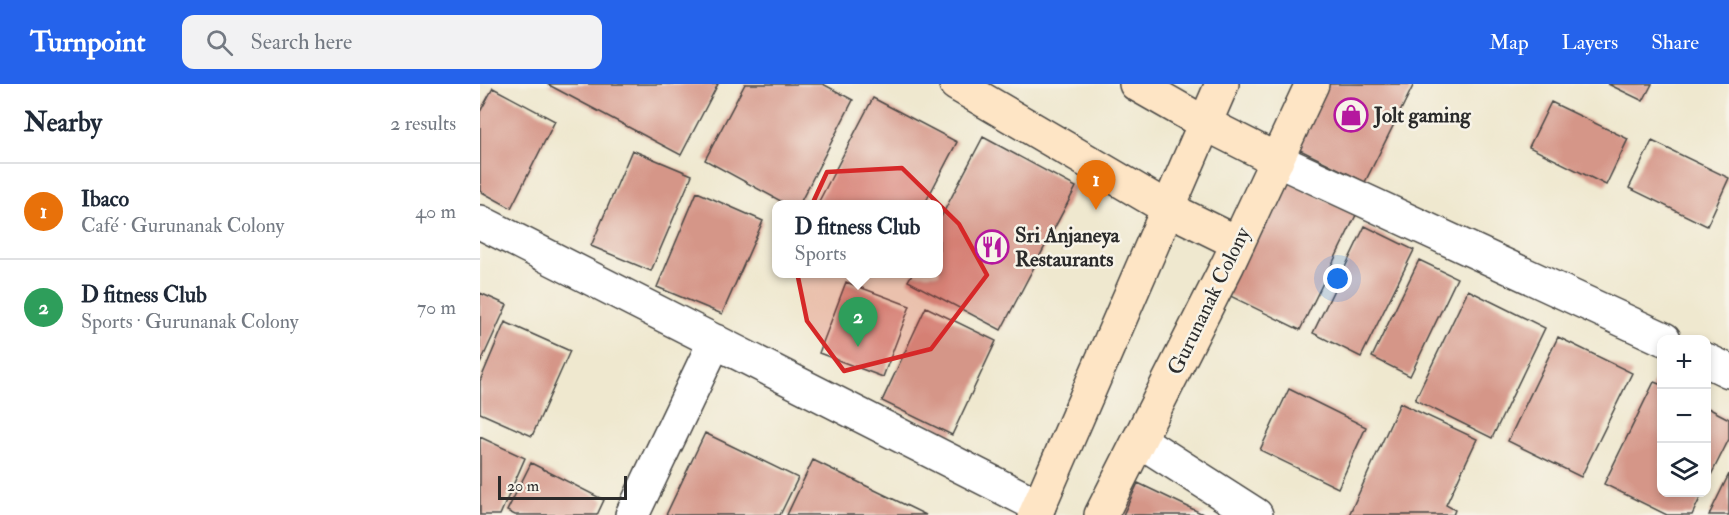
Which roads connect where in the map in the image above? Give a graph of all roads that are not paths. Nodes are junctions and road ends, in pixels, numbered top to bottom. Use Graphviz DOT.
graph roads {
  1 [pos="956,84"];
  2 [pos="1136,84"];
  3 [pos="1222,84"];
  4 [pos="1312,84"];
  5 [pos="1206,124"];
  6 [pos="1277,160"];
  7 [pos="1169,209"];
  8 [pos="480,222"];
  9 [pos="1238,243"];
  10 [pos="1657,336"];
  11 [pos="715,341"];
  12 [pos="1711,362"];
  13 [pos="1729,372"];
  14 [pos="1138,440"];
  15 [pos="1037,511"];
  16 [pos="632,515"];
  17 [pos="1101,515"];
  18 [pos="1256,515"];
  1 -- 7 [label="street"];
  2 -- 5 [label="street"];
  3 -- 5 [label="street"];
  4 -- 6 [label="street, Gurunanak Colony"];
  5 -- 6 [label="street"];
  5 -- 7 [label="street"];
  6 -- 9 [label="street, Gurunanak Colony"];
  6 -- 10 [label="street"];
  7 -- 9 [label="street"];
  7 -- 15 [label="street"];
  8 -- 11 [label="street"];
  9 -- 14 [label="street, Gurunanak Colony"];
  11 -- 15 [label="street"];
  11 -- 16 [label="street"];
  12 -- 13 [label="street"];
  14 -- 17 [label="street, Gurunanak Colony"];
  14 -- 18 [label="street"];
}
